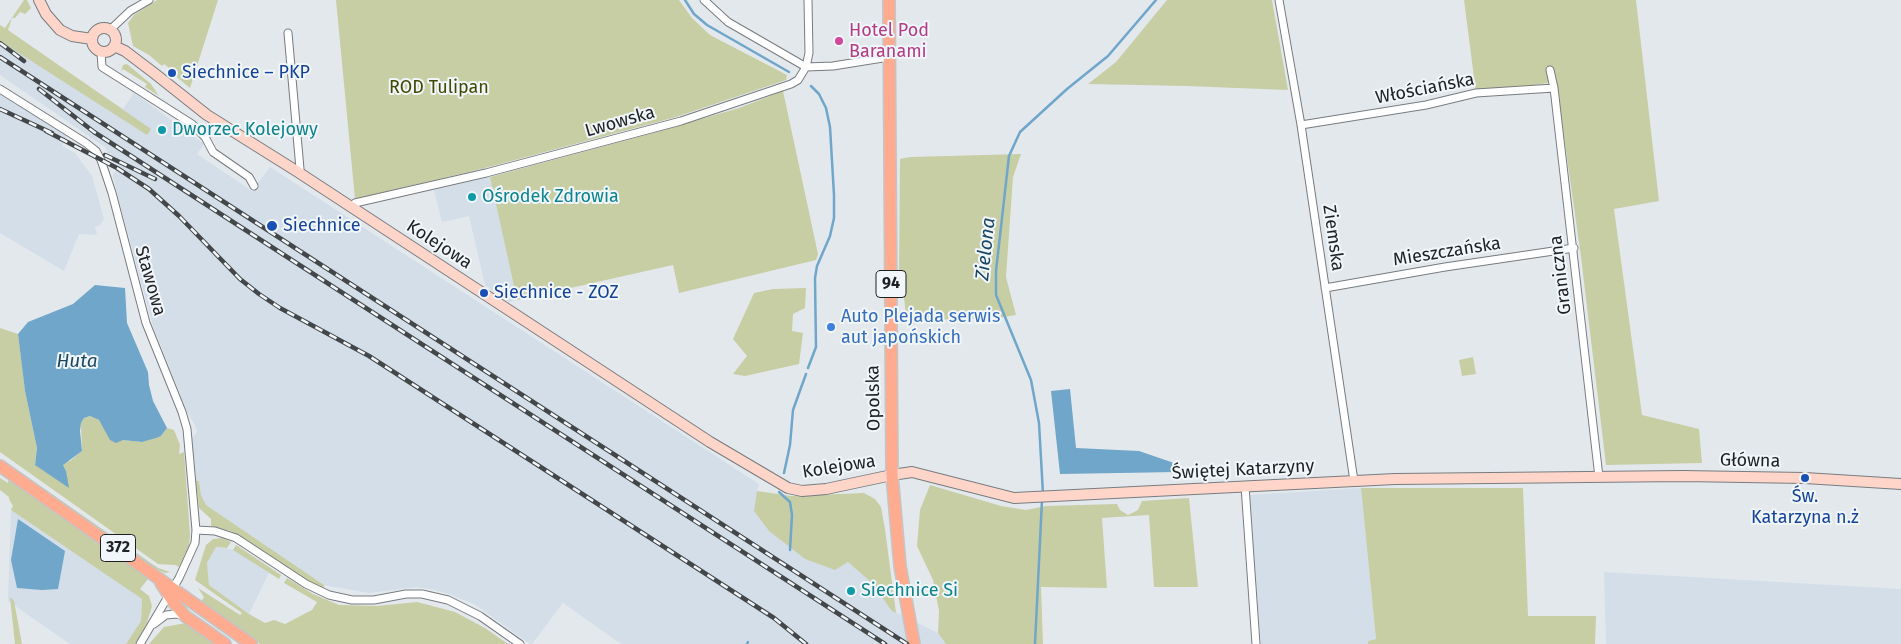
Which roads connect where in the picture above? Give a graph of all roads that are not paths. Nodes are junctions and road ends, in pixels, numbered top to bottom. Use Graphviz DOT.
graph roads {
  1 [pos="39,0"];
  2 [pos="149,0"];
  3 [pos="704,0"];
  4 [pos="808,0"];
  5 [pos="890,0"];
  6 [pos="1279,0"];
  7 [pos="110,30"];
  8 [pos="288,33"];
  9 [pos="92,39"];
  10 [pos="114,46"];
  11 [pos="101,52"];
  12 [pos="889,57"];
  13 [pos="806,66"];
  14 [pos="1550,70"];
  15 [pos="1554,88"];
  16 [pos="0,89"];
  17 [pos="1301,126"];
  18 [pos="298,172"];
  19 [pos="254,186"];
  20 [pos="350,207"];
  21 [pos="1574,248"];
  22 [pos="1325,288"];
  23 [pos="0,466"];
  24 [pos="892,475"];
  25 [pos="1599,477"];
  26 [pos="1354,480"];
  27 [pos="1901,484"];
  28 [pos="1246,486"];
  29 [pos="196,530"];
  30 [pos="172,592"];
  31 [pos="185,616"];
  32 [pos="152,626"];
  33 [pos="913,639"];
  34 [pos="140,644"];
  35 [pos="225,644"];
  36 [pos="251,644"];
  37 [pos="520,644"];
  38 [pos="1256,644"];
  1 -- 9 [label="street"];
  2 -- 7 [label="street"];
  3 -- 13 [label="street"];
  4 -- 13 [label="street"];
  5 -- 12 [label="main road, Opolska / 94"];
  6 -- 17 [label="street, Ziemska"];
  7 -- 9 [label="street"];
  7 -- 10 [label="street"];
  8 -- 18 [label="street"];
  9 -- 11 [label="street"];
  10 -- 11 [label="street"];
  10 -- 18 [label="street, Kolejowa"];
  11 -- 19 [label="street"];
  12 -- 13 [label="street"];
  12 -- 24 [label="main road, Opolska / 94"];
  13 -- 20 [label="street, Lwowska"];
  14 -- 15 [label="street, Graniczna"];
  15 -- 17 [label="street, Włościańska"];
  15 -- 21 [label="street, Graniczna"];
  16 -- 29 [label="street, Stawowa"];
  17 -- 22 [label="street, Ziemska"];
  18 -- 20 [label="street, Kolejowa"];
  20 -- 24 [label="street, Kolejowa"];
  21 -- 22 [label="street, Mieszczańska"];
  21 -- 25 [label="street, Graniczna"];
  22 -- 26 [label="street, Ziemska"];
  23 -- 30 [label="main road, 372"];
  24 -- 28 [label="street, Świętej Katarzyny"];
  24 -- 33 [label="main road, Opolska / 94"];
  25 -- 26 [label="street, Świętej Katarzyny"];
  25 -- 27 [label="street, Główna"];
  26 -- 28 [label="street, Świętej Katarzyny"];
  28 -- 38 [label="street"];
  29 -- 30 [label="street, Stawowa"];
  29 -- 37 [label="street"];
  30 -- 31 [label="main road, 372"];
  30 -- 32 [label="street, Stawowa"];
  30 -- 36 [label="main road, 372"];
  31 -- 32 [label="street"];
  31 -- 35 [label="main road, 372"];
  32 -- 34 [label="street, Stawowa"];
}
